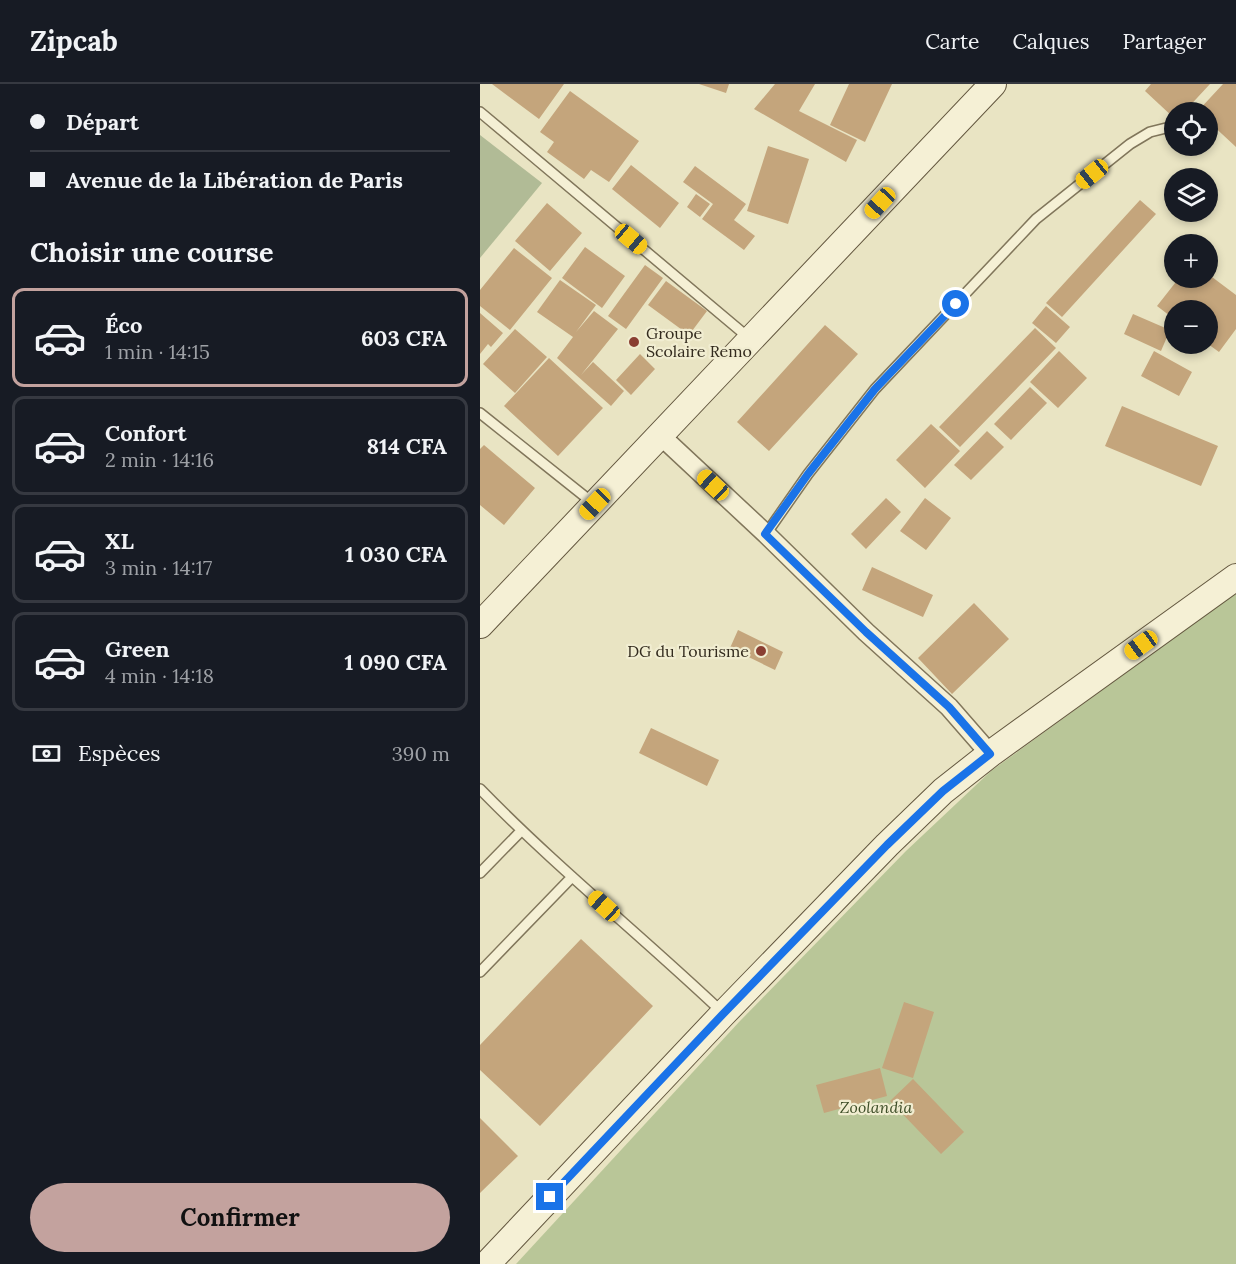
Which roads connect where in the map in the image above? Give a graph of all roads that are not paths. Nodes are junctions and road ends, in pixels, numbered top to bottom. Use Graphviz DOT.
graph roads {
  1 [pos="993,84"];
  2 [pos="480,112"];
  3 [pos="1164,128"];
  4 [pos="752,339"];
  5 [pos="480,413"];
  6 [pos="661,436"];
  7 [pos="595,504"];
  8 [pos="765,534"];
  9 [pos="1236,577"];
  10 [pos="480,625"];
  11 [pos="990,754"];
  12 [pos="480,789"];
  13 [pos="521,831"];
  14 [pos="480,873"];
  15 [pos="572,877"];
  16 [pos="480,972"];
  17 [pos="723,1014"];
  18 [pos="487,1264"];
  1 -- 4 [label="street"];
  2 -- 4 [label="lane"];
  3 -- 8 [label="lane"];
  4 -- 6 [label="street"];
  5 -- 7 [label="lane"];
  6 -- 7 [label="street"];
  6 -- 8 [label="street"];
  7 -- 10 [label="street"];
  8 -- 11 [label="street"];
  9 -- 11 [label="street"];
  11 -- 17 [label="street"];
  12 -- 13 [label="lane"];
  13 -- 14 [label="lane"];
  13 -- 15 [label="lane"];
  15 -- 16 [label="lane"];
  15 -- 17 [label="lane"];
  17 -- 18 [label="street"];
}
